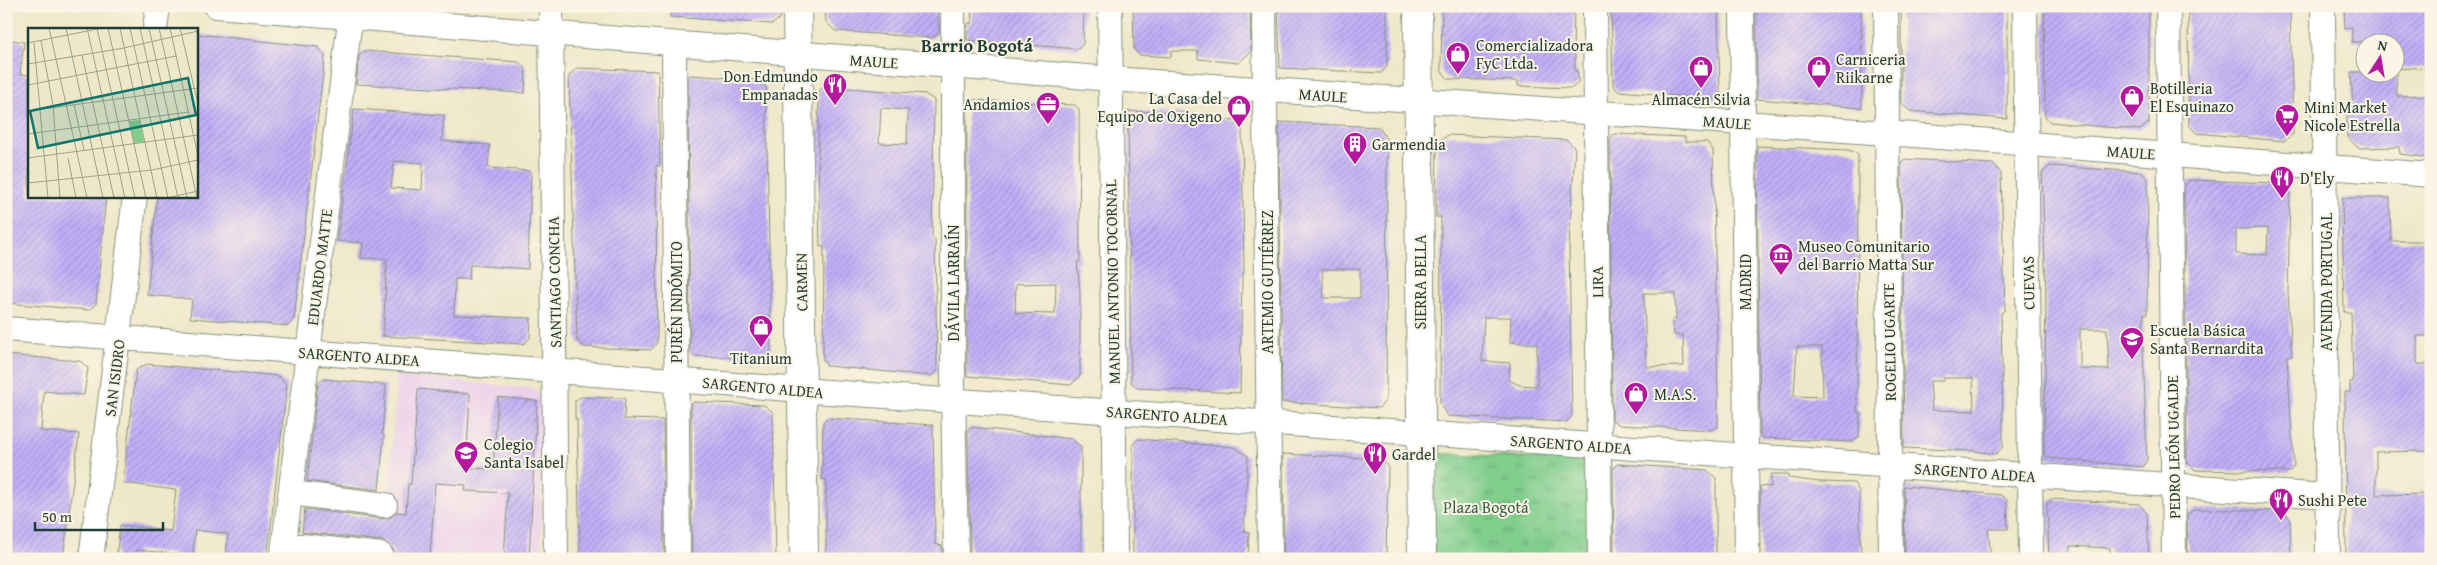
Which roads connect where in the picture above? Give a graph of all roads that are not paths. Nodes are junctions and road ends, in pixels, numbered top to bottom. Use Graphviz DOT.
graph roads {
  1 [pos="158,6"];
  2 [pos="216,6"];
  3 [pos="551,6"];
  4 [pos="797,6"];
  5 [pos="953,6"];
  6 [pos="1110,6"];
  7 [pos="1264,6"];
  8 [pos="1418,6"];
  9 [pos="1595,6"];
  10 [pos="1742,6"];
  11 [pos="1886,6"];
  12 [pos="2026,6"];
  13 [pos="2168,6"];
  14 [pos="2323,6"];
  15 [pos="354,12"];
  16 [pos="156,28"];
  17 [pos="551,34"];
  18 [pos="674,45"];
  19 [pos="798,55"];
  20 [pos="953,67"];
  21 [pos="1111,79"];
  22 [pos="1266,90"];
  23 [pos="1419,102"];
  24 [pos="1596,114"];
  25 [pos="1743,123"];
  26 [pos="1887,133"];
  27 [pos="2027,144"];
  28 [pos="2170,154"];
  29 [pos="2324,166"];
  30 [pos="2431,175"];
  31 [pos="136,198"];
  32 [pos="6,330"];
  33 [pos="119,338"];
  34 [pos="308,352"];
  35 [pos="554,371"];
  36 [pos="677,380"];
  37 [pos="803,390"];
  38 [pos="954,400"];
  39 [pos="1113,412"];
  40 [pos="1268,422"];
  41 [pos="1421,433"];
  42 [pos="1599,446"];
  43 [pos="1746,456"];
  44 [pos="1890,466"];
  45 [pos="2030,476"];
  46 [pos="2174,486"];
  47 [pos="291,493"];
  48 [pos="2328,496"];
  49 [pos="385,505"];
  50 [pos="283,551"];
  51 [pos="381,555"];
  52 [pos="91,559"];
  53 [pos="556,559"];
  54 [pos="678,559"];
  55 [pos="804,559"];
  56 [pos="956,559"];
  57 [pos="1115,559"];
  58 [pos="1270,559"];
  59 [pos="1422,559"];
  60 [pos="1600,559"];
  61 [pos="1747,559"];
  62 [pos="1891,559"];
  63 [pos="2031,559"];
  64 [pos="2174,559"];
  65 [pos="2328,559"];
  1 -- 16 [label="street"];
  2 -- 15 [label="street, MAULE"];
  3 -- 17 [label="street, SANTIAGO CONCHA"];
  4 -- 19 [label="main road, CARMEN"];
  5 -- 20 [label="street, DÁVILA LARRAÍN"];
  6 -- 21 [label="street, MANUEL ANTONIO TOCORNAL"];
  7 -- 22 [label="street, ARTEMIO GUTIÉRREZ"];
  8 -- 23 [label="main road, SIERRA BELLA"];
  9 -- 24 [label="street, LIRA"];
  10 -- 25 [label="street, MADRID"];
  11 -- 26 [label="street, ROGELIO UGARTE"];
  12 -- 27 [label="street, CUEVAS"];
  13 -- 28 [label="street, PEDRO LEÓN UGALDE"];
  14 -- 29 [label="street, AVENIDA PORTUGAL"];
  15 -- 17 [label="street, MAULE"];
  15 -- 34 [label="street, EDUARDO MATTE"];
  17 -- 18 [label="street, MAULE"];
  17 -- 35 [label="street, SANTIAGO CONCHA"];
  18 -- 19 [label="street, MAULE"];
  18 -- 36 [label="street, PURÉN INDÓMITO"];
  19 -- 20 [label="street, MAULE"];
  19 -- 37 [label="main road, CARMEN"];
  20 -- 21 [label="street, MAULE"];
  20 -- 38 [label="street, DÁVILA LARRAÍN"];
  21 -- 22 [label="street, MAULE"];
  21 -- 39 [label="street, MANUEL ANTONIO TOCORNAL"];
  22 -- 23 [label="street, MAULE"];
  22 -- 40 [label="street, ARTEMIO GUTIÉRREZ"];
  23 -- 24 [label="street, MAULE"];
  23 -- 41 [label="main road, SIERRA BELLA"];
  24 -- 25 [label="street, MAULE"];
  24 -- 42 [label="street, LIRA"];
  25 -- 26 [label="street, MAULE"];
  25 -- 43 [label="street, MADRID"];
  26 -- 27 [label="street, MAULE"];
  26 -- 44 [label="street, ROGELIO UGARTE"];
  27 -- 28 [label="street, MAULE"];
  27 -- 45 [label="street, CUEVAS"];
  28 -- 29 [label="street, MAULE"];
  28 -- 46 [label="street, PEDRO LEÓN UGALDE"];
  29 -- 30 [label="street, MAULE"];
  29 -- 48 [label="street, AVENIDA PORTUGAL"];
  31 -- 33 [label="street, SAN ISIDRO"];
  32 -- 33 [label="street, SARGENTO ALDEA"];
  33 -- 34 [label="street, SARGENTO ALDEA"];
  33 -- 52 [label="street, SAN ISIDRO"];
  34 -- 35 [label="street, SARGENTO ALDEA"];
  34 -- 47 [label="street, EDUARDO MATTE"];
  35 -- 36 [label="street, SARGENTO ALDEA"];
  35 -- 53 [label="street, SANTIAGO CONCHA"];
  36 -- 37 [label="street, SARGENTO ALDEA"];
  36 -- 54 [label="street, PURÉN INDÓMITO"];
  37 -- 38 [label="street, SARGENTO ALDEA"];
  37 -- 55 [label="main road, CARMEN"];
  38 -- 39 [label="street, SARGENTO ALDEA"];
  38 -- 56 [label="street, DÁVILA LARRAÍN"];
  39 -- 40 [label="street, SARGENTO ALDEA"];
  39 -- 57 [label="street, MANUEL ANTONIO TOCORNAL"];
  40 -- 41 [label="street, SARGENTO ALDEA"];
  40 -- 58 [label="street, ARTEMIO GUTIÉRREZ"];
  41 -- 42 [label="street, SARGENTO ALDEA"];
  41 -- 59 [label="main road, SIERRA BELLA"];
  42 -- 43 [label="street, SARGENTO ALDEA"];
  42 -- 60 [label="street, LIRA"];
  43 -- 44 [label="street, SARGENTO ALDEA"];
  43 -- 61 [label="street, MADRID"];
  44 -- 45 [label="street, SARGENTO ALDEA"];
  44 -- 62 [label="street, ROGELIO UGARTE"];
  45 -- 46 [label="street, SARGENTO ALDEA"];
  45 -- 63 [label="street, CUEVAS"];
  46 -- 48 [label="street, SARGENTO ALDEA"];
  46 -- 64 [label="street, PEDRO LEÓN UGALDE"];
  47 -- 49 [label="street"];
  47 -- 50 [label="street, EDUARDO MATTE"];
  48 -- 65 [label="street, AVENIDA PORTUGAL"];
  50 -- 51 [label="street"];
}
